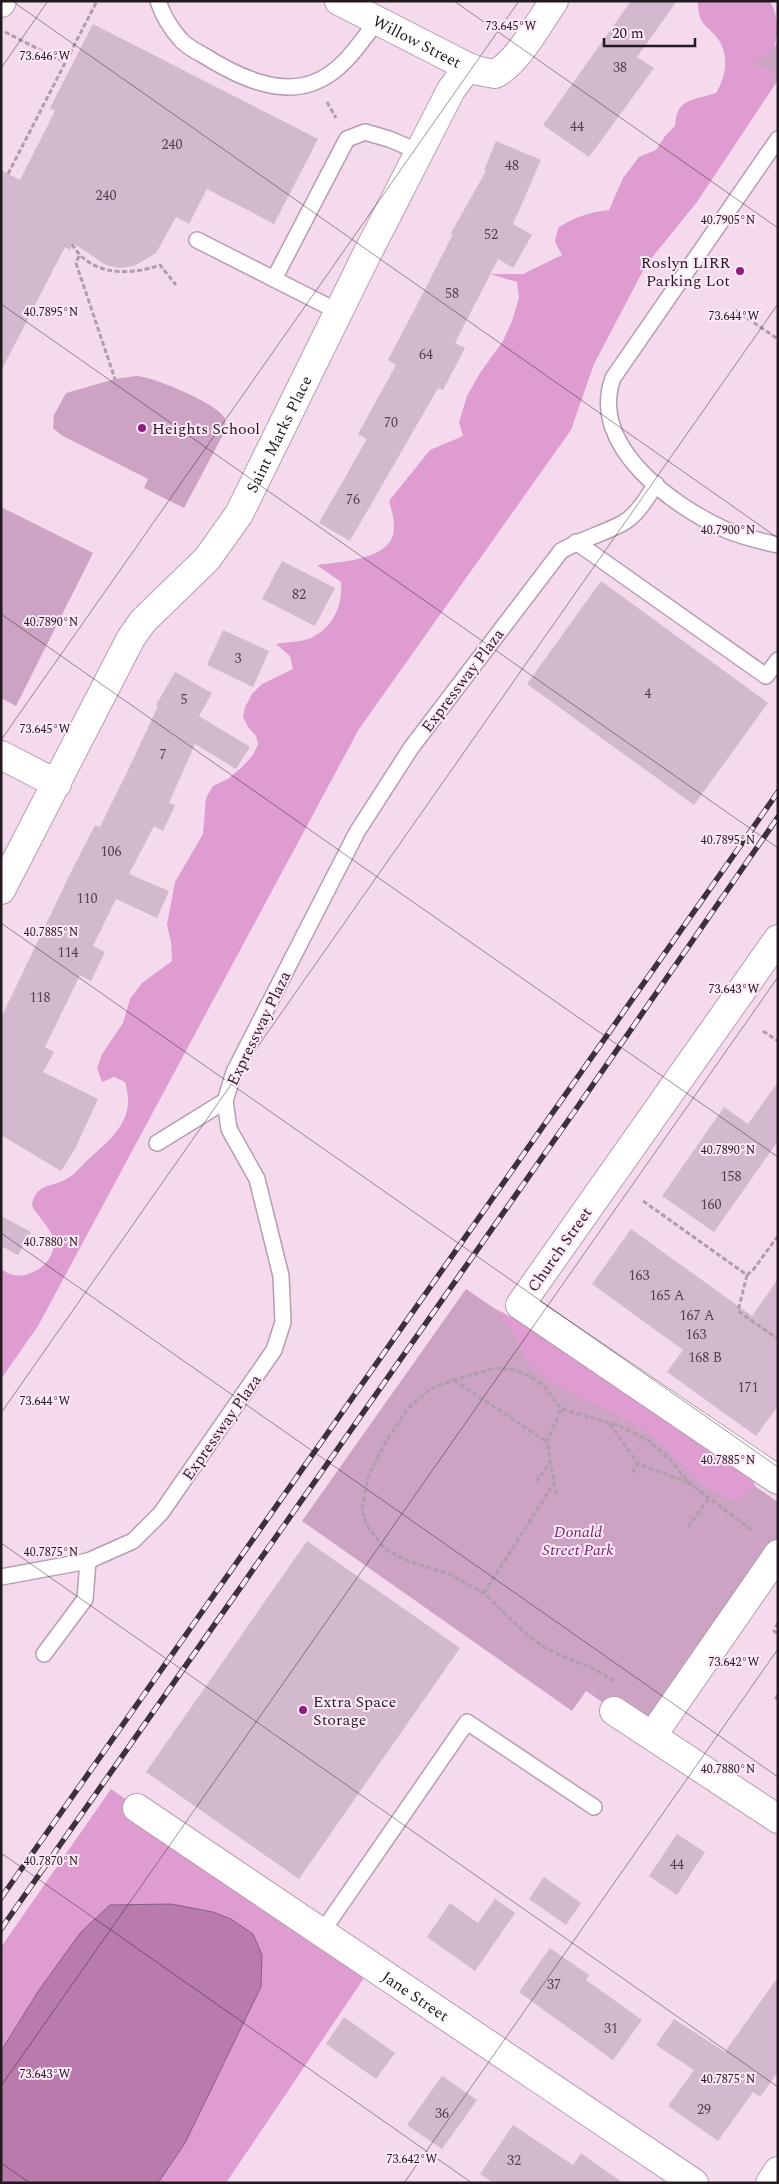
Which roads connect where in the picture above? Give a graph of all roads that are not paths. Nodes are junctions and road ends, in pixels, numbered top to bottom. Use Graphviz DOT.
graph roads {
  1 [pos="158,1"];
  2 [pos="339,1"];
  3 [pos="554,1"];
  4 [pos="378,21"];
  5 [pos="468,67"];
  6 [pos="778,139"];
  7 [pos="420,152"];
  8 [pos="197,240"];
  9 [pos="274,279"];
  10 [pos="339,312"];
  11 [pos="656,484"];
  12 [pos="576,542"];
  13 [pos="778,545"];
  14 [pos="778,660"];
  15 [pos="1,755"];
  16 [pos="56,784"];
  17 [pos="1,890"];
  18 [pos="778,939"];
  19 [pos="225,1101"];
  20 [pos="157,1143"];
  21 [pos="778,1480"];
  22 [pos="778,1554"];
  23 [pos="88,1561"];
  24 [pos="1,1577"];
  25 [pos="44,1654"];
  26 [pos="614,1711"];
  27 [pos="652,1736"];
  28 [pos="594,1807"];
  29 [pos="137,1808"];
  30 [pos="778,1819"];
  31 [pos="322,1932"];
  32 [pos="778,2171"];
  33 [pos="694,2183"];
  34 [pos="770,2183"];
  1 -- 4 [label="lane"];
  2 -- 4 [label="street, Willow Street"];
  3 -- 5 [label="street"];
  4 -- 5 [label="street, Willow Street"];
  5 -- 7 [label="street, Saint Marks Place"];
  6 -- 11 [label="lane"];
  7 -- 9 [label="lane"];
  7 -- 10 [label="street, Saint Marks Place"];
  8 -- 9 [label="lane"];
  9 -- 10 [label="lane"];
  10 -- 16 [label="street, Saint Marks Place"];
  11 -- 12 [label="lane, Expressway Plaza"];
  11 -- 13 [label="lane"];
  12 -- 14 [label="lane"];
  12 -- 19 [label="lane, Expressway Plaza"];
  15 -- 16 [label="street"];
  16 -- 17 [label="street, Saint Marks Place"];
  18 -- 21 [label="street, Church Street"];
  19 -- 20 [label="lane"];
  19 -- 23 [label="lane, Expressway Plaza"];
  22 -- 27 [label="street"];
  23 -- 24 [label="lane, Expressway Plaza"];
  23 -- 25 [label="lane"];
  26 -- 27 [label="street"];
  27 -- 30 [label="street"];
  28 -- 31 [label="lane"];
  29 -- 31 [label="street, Jane Street"];
  31 -- 33 [label="street, Jane Street"];
  32 -- 34 [label="street"];
}
